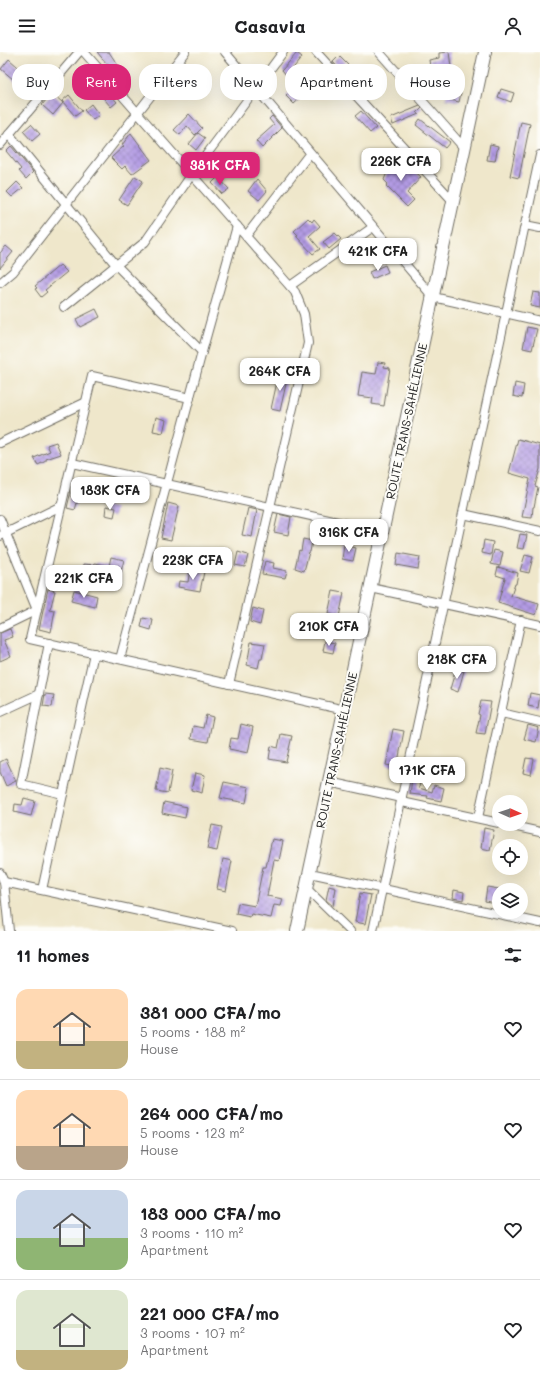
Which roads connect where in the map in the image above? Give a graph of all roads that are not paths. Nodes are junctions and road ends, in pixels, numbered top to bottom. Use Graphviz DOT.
graph roads {
  1 [pos="79,52"];
  2 [pos="84,52"];
  3 [pos="186,52"];
  4 [pos="225,52"];
  5 [pos="283,52"];
  6 [pos="316,52"];
  7 [pos="379,52"];
  8 [pos="486,52"];
  9 [pos="235,64"];
  10 [pos="274,64"];
  11 [pos="246,100"];
  12 [pos="265,100"];
  13 [pos="138,113"];
  14 [pos="9,134"];
  15 [pos="0,145"];
  16 [pos="465,149"];
  17 [pos="310,153"];
  18 [pos="540,155"];
  19 [pos="192,174"];
  20 [pos="453,201"];
  21 [pos="67,204"];
  22 [pos="525,225"];
  23 [pos="237,226"];
  24 [pos="373,227"];
  25 [pos="540,228"];
  26 [pos="246,236"];
  27 [pos="116,265"];
  28 [pos="0,284"];
  29 [pos="290,286"];
  30 [pos="433,297"];
  31 [pos="64,307"];
  32 [pos="506,314"];
  33 [pos="540,321"];
  34 [pos="202,352"];
  35 [pos="190,398"];
  36 [pos="86,402"];
  37 [pos="0,443"];
  38 [pos="72,463"];
  39 [pos="166,484"];
  40 [pos="61,506"];
  41 [pos="270,507"];
  42 [pos="463,514"];
  43 [pos="0,519"];
  44 [pos="539,528"];
  45 [pos="383,532"];
  46 [pos="3,535"];
  47 [pos="371,588"];
  48 [pos="444,604"];
  49 [pos="37,610"];
  50 [pos="521,620"];
  51 [pos="540,625"];
  52 [pos="0,628"];
  53 [pos="49,643"];
  54 [pos="94,653"];
  55 [pos="120,659"];
  56 [pos="229,684"];
  57 [pos="39,694"];
  58 [pos="345,710"];
  59 [pos="0,712"];
  60 [pos="501,713"];
  61 [pos="540,722"];
  62 [pos="329,782"];
  63 [pos="63,794"];
  64 [pos="402,800"];
  65 [pos="478,818"];
  66 [pos="492,821"];
  67 [pos="528,829"];
  68 [pos="540,832"];
  69 [pos="0,873"];
  70 [pos="310,873"];
  71 [pos="4,882"];
  72 [pos="306,888"];
  73 [pos="383,889"];
  74 [pos="42,890"];
  75 [pos="540,923"];
  76 [pos="9,931"];
  77 [pos="232,931"];
  78 [pos="297,931"];
  79 [pos="350,931"];
  80 [pos="373,931"];
  1 -- 14 [label="street"];
  2 -- 13 [label="street"];
  3 -- 13 [label="street"];
  4 -- 9 [label="street"];
  5 -- 10 [label="street"];
  6 -- 20 [label="street"];
  7 -- 16 [label="street"];
  8 -- 16 [label="highway, ROUTE TRANS-SAHÉLIENNE"];
  11 -- 19 [label="street"];
  12 -- 17 [label="street"];
  13 -- 19 [label="street"];
  13 -- 21 [label="street"];
  14 -- 15 [label="street"];
  14 -- 21 [label="street"];
  16 -- 20 [label="highway, ROUTE TRANS-SAHÉLIENNE"];
  17 -- 24 [label="street"];
  17 -- 26 [label="street"];
  18 -- 22 [label="street"];
  19 -- 23 [label="street"];
  19 -- 27 [label="street"];
  20 -- 30 [label="highway, ROUTE TRANS-SAHÉLIENNE"];
  21 -- 27 [label="street"];
  21 -- 28 [label="street"];
  22 -- 25 [label="street"];
  22 -- 32 [label="street"];
  23 -- 26 [label="street"];
  23 -- 34 [label="street"];
  24 -- 29 [label="street"];
  24 -- 30 [label="street"];
  26 -- 29 [label="street"];
  27 -- 31 [label="street"];
  27 -- 34 [label="street"];
  29 -- 41 [label="street"];
  30 -- 32 [label="street"];
  30 -- 45 [label="highway, ROUTE TRANS-SAHÉLIENNE"];
  32 -- 33 [label="street"];
  32 -- 42 [label="street"];
  34 -- 35 [label="street"];
  35 -- 36 [label="street"];
  35 -- 39 [label="street"];
  36 -- 37 [label="street"];
  36 -- 38 [label="street"];
  38 -- 39 [label="street"];
  38 -- 40 [label="street"];
  39 -- 41 [label="street"];
  39 -- 55 [label="street"];
  40 -- 46 [label="street"];
  40 -- 49 [label="street"];
  41 -- 45 [label="street"];
  41 -- 56 [label="street"];
  42 -- 44 [label="street"];
  42 -- 48 [label="street"];
  43 -- 46 [label="street"];
  45 -- 47 [label="highway, ROUTE TRANS-SAHÉLIENNE"];
  46 -- 49 [label="street"];
  47 -- 48 [label="street"];
  47 -- 58 [label="highway, ROUTE TRANS-SAHÉLIENNE"];
  48 -- 50 [label="street"];
  48 -- 64 [label="street"];
  49 -- 52 [label="street"];
  49 -- 53 [label="street"];
  50 -- 51 [label="street"];
  50 -- 60 [label="street"];
  53 -- 54 [label="street"];
  53 -- 57 [label="street"];
  54 -- 55 [label="street"];
  54 -- 63 [label="street"];
  55 -- 56 [label="street"];
  56 -- 58 [label="street"];
  57 -- 59 [label="street"];
  57 -- 63 [label="street"];
  58 -- 62 [label="highway, ROUTE TRANS-SAHÉLIENNE"];
  60 -- 61 [label="street"];
  60 -- 65 [label="street"];
  62 -- 64 [label="street"];
  62 -- 70 [label="highway, ROUTE TRANS-SAHÉLIENNE"];
  63 -- 74 [label="street"];
  64 -- 65 [label="street"];
  64 -- 73 [label="street"];
  65 -- 66 [label="street"];
  67 -- 68 [label="street"];
  69 -- 71 [label="street"];
  70 -- 72 [label="highway, ROUTE TRANS-SAHÉLIENNE"];
  70 -- 73 [label="street"];
  71 -- 74 [label="street"];
  71 -- 76 [label="street"];
  72 -- 78 [label="highway, ROUTE TRANS-SAHÉLIENNE"];
  72 -- 79 [label="street"];
  73 -- 75 [label="street"];
  73 -- 80 [label="street"];
  74 -- 77 [label="street"];
}
